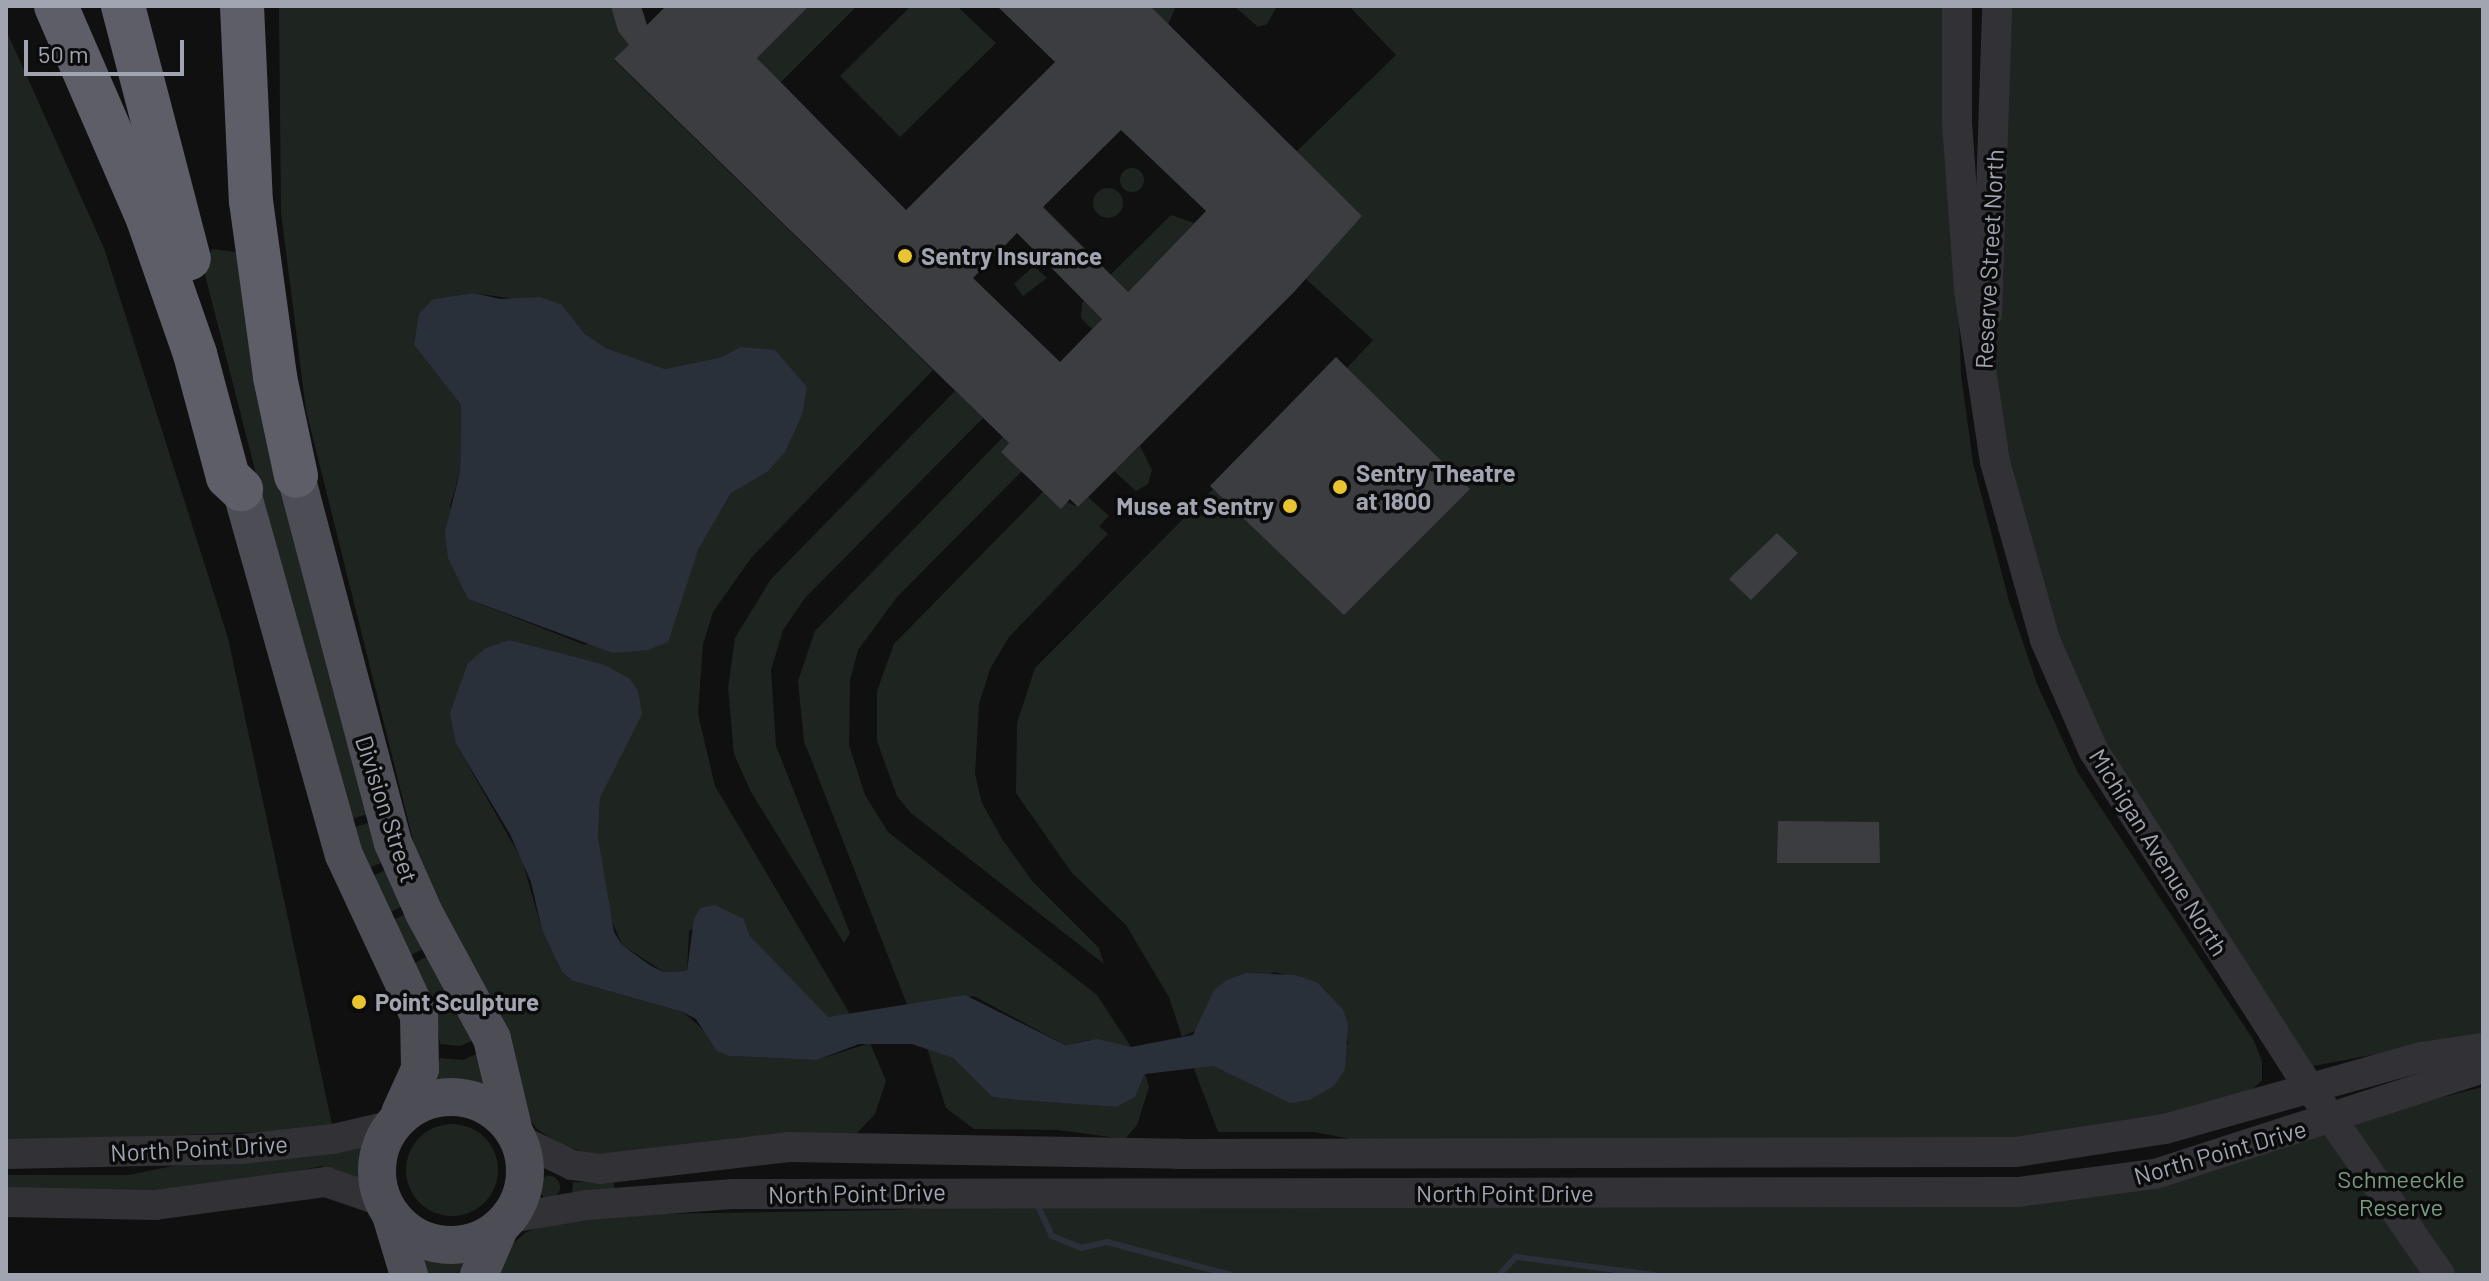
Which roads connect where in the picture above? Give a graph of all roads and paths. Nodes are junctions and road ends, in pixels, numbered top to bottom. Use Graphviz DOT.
graph roads {
  1 [pos="56,6"];
  2 [pos="123,6"];
  3 [pos="242,6"];
  4 [pos="1957,6"];
  5 [pos="1997,6"];
  6 [pos="1984,380"];
  7 [pos="296,476"];
  8 [pos="241,489"];
  9 [pos="2483,1048"];
  10 [pos="2483,1068"];
  11 [pos="2312,1091"];
  12 [pos="2331,1118"];
  13 [pos="394,1119"];
  14 [pos="518,1135"];
  15 [pos="6,1154"];
  16 [pos="6,1202"];
  17 [pos="387,1208"];
  18 [pos="504,1224"];
  19 [pos="409,1275"];
  20 [pos="479,1275"];
  21 [pos="2440,1275"];
  1 -- 8 [label="highway"];
  2 -- 8 [label="highway"];
  3 -- 7 [label="highway"];
  4 -- 6 [label="street, Reserve Street North"];
  5 -- 6 [label="street, Reserve Street North"];
  6 -- 11 [label="street, Michigan Avenue North"];
  7 -- 14 [label="main road, Division Street"];
  8 -- 13 [label="main road"];
  9 -- 11 [label="street, North Point Drive"];
  10 -- 12 [label="street, North Point Drive"];
  11 -- 12 [label="street, Michigan Avenue North"];
  11 -- 14 [label="street, North Point Drive"];
  12 -- 18 [label="street, North Point Drive"];
  12 -- 21 [label="street, Michigan Avenue North"];
  13 -- 14 [label="main road"];
  13 -- 15 [label="street, North Point Drive"];
  13 -- 17 [label="main road"];
  14 -- 18 [label="main road"];
  16 -- 17 [label="street, North Point Drive"];
  17 -- 18 [label="main road"];
  17 -- 19 [label="main road"];
  18 -- 20 [label="main road"];
}
